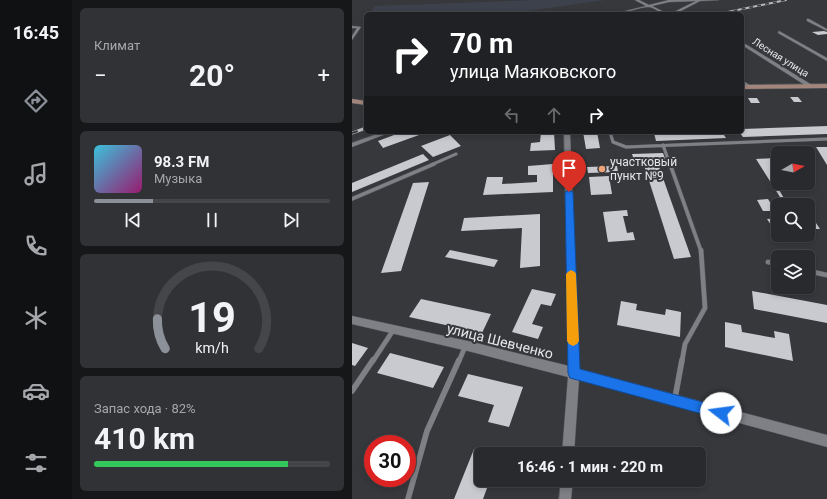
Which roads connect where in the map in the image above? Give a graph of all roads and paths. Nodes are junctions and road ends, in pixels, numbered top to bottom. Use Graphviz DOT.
graph roads {
  1 [pos="637,0"];
  2 [pos="716,0"];
  3 [pos="700,1"];
  4 [pos="648,6"];
  5 [pos="623,12"];
  6 [pos="662,12"];
  7 [pos="676,12"];
  8 [pos="808,20"];
  9 [pos="352,27"];
  10 [pos="359,28"];
  11 [pos="364,28"];
  12 [pos="827,30"];
  13 [pos="779,32"];
  14 [pos="352,39"];
  15 [pos="744,44"];
  16 [pos="827,60"];
  17 [pos="744,82"];
  18 [pos="810,86"];
  19 [pos="827,86"];
  20 [pos="744,87"];
  21 [pos="749,87"];
  22 [pos="352,101"];
  23 [pos="364,103"];
  24 [pos="382,134"];
  25 [pos="567,134"];
  26 [pos="611,134"];
  27 [pos="827,139"];
  28 [pos="352,145"];
  29 [pos="663,145"];
  30 [pos="456,154"];
  31 [pos="352,199"];
  32 [pos="768,262"];
  33 [pos="771,263"];
  34 [pos="815,272"];
  35 [pos="827,274"];
  36 [pos="352,320"];
  37 [pos="395,329"];
  38 [pos="465,346"];
  39 [pos="574,373"];
  40 [pos="352,391"];
  41 [pos="675,401"];
  42 [pos="827,441"];
  43 [pos="569,447"];
  44 [pos="566,487"];
  45 [pos="408,499"];
  46 [pos="565,499"];
  1 -- 4 [label="street"];
  2 -- 3 [label="street"];
  3 -- 4 [label="street"];
  3 -- 7 [label="street"];
  4 -- 5 [label="street"];
  4 -- 6 [label="street"];
  8 -- 12 [label="street"];
  9 -- 10 [label="street"];
  10 -- 11 [label="street"];
  10 -- 14 [label="street"];
  13 -- 16 [label="street"];
  15 -- 18 [label="street, Лесная улица"];
  17 -- 21 [label="street"];
  18 -- 19 [label="main road"];
  18 -- 21 [label="main road"];
  20 -- 21 [label="main road"];
  22 -- 23 [label="main road"];
  24 -- 28 [label="street"];
  25 -- 39 [label="street"];
  26 -- 29 [label="lane"];
  27 -- 29 [label="lane"];
  29 -- 41 [label="lane"];
  30 -- 31 [label="lane"];
  32 -- 33 [label="lane"];
  34 -- 35 [label="lane"];
  36 -- 37 [label="street, улица Шевченко"];
  37 -- 38 [label="street, улица Шевченко"];
  37 -- 40 [label="lane"];
  38 -- 39 [label="street, улица Шевченко"];
  38 -- 45 [label="lane"];
  39 -- 41 [label="street, улица Шевченко"];
  39 -- 43 [label="street"];
  41 -- 42 [label="street, улица Шевченко"];
  44 -- 46 [label="street"];
}
